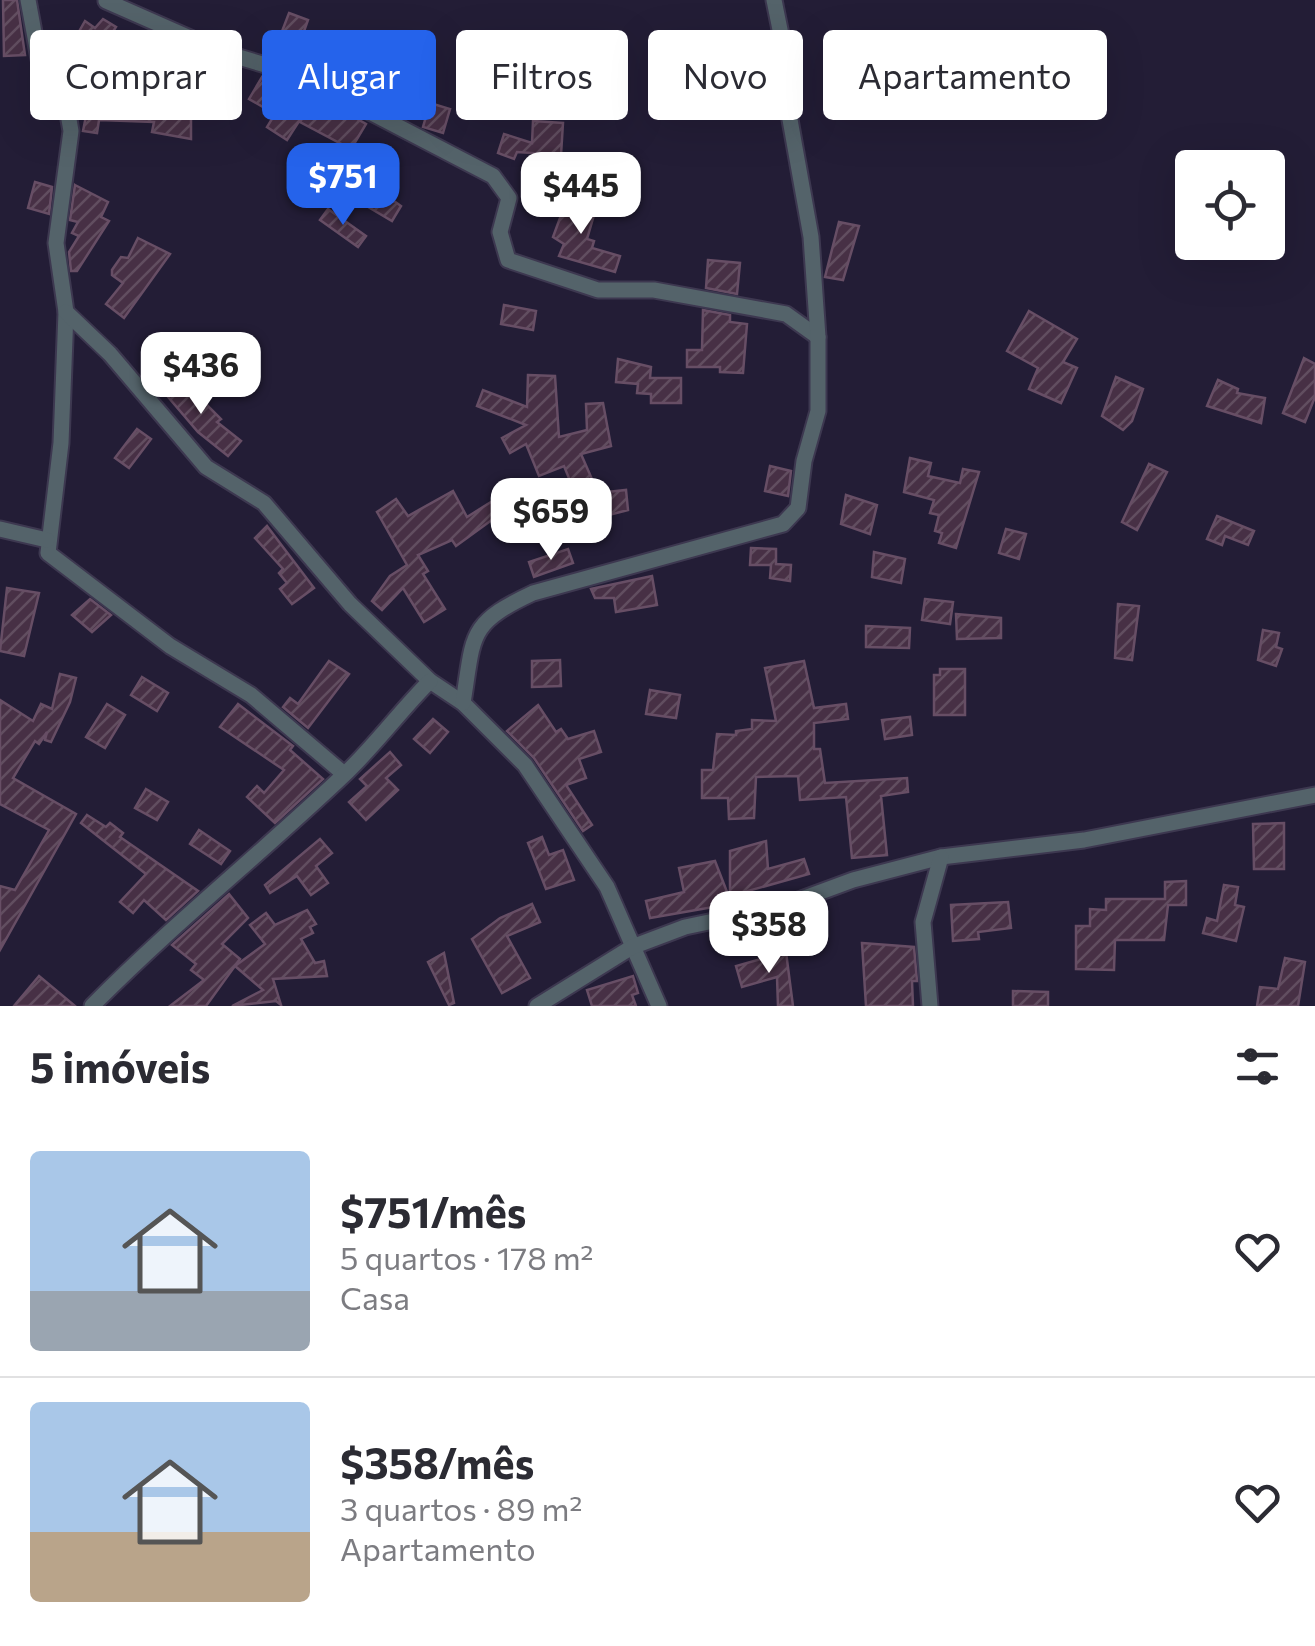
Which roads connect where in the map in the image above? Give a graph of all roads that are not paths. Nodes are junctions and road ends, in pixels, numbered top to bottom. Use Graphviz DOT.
graph roads {
  1 [pos="28,0"];
  2 [pos="774,0"];
  3 [pos="106,1"];
  4 [pos="66,312"];
  5 [pos="818,337"];
  6 [pos="0,529"];
  7 [pos="47,540"];
  8 [pos="430,681"];
  9 [pos="463,703"];
  10 [pos="344,774"];
  11 [pos="1315,795"];
  12 [pos="940,857"];
  13 [pos="632,947"];
  14 [pos="92,1006"];
  15 [pos="538,1006"];
  16 [pos="659,1006"];
  17 [pos="930,1006"];
  1 -- 4 [label="street"];
  2 -- 5 [label="street"];
  3 -- 5 [label="street"];
  4 -- 7 [label="street"];
  4 -- 8 [label="street"];
  5 -- 9 [label="street"];
  6 -- 7 [label="street"];
  7 -- 10 [label="street"];
  8 -- 9 [label="street"];
  8 -- 10 [label="street"];
  9 -- 13 [label="street"];
  10 -- 14 [label="street"];
  11 -- 12 [label="street"];
  12 -- 13 [label="street"];
  12 -- 17 [label="street"];
  13 -- 15 [label="street"];
  13 -- 16 [label="street"];
}
